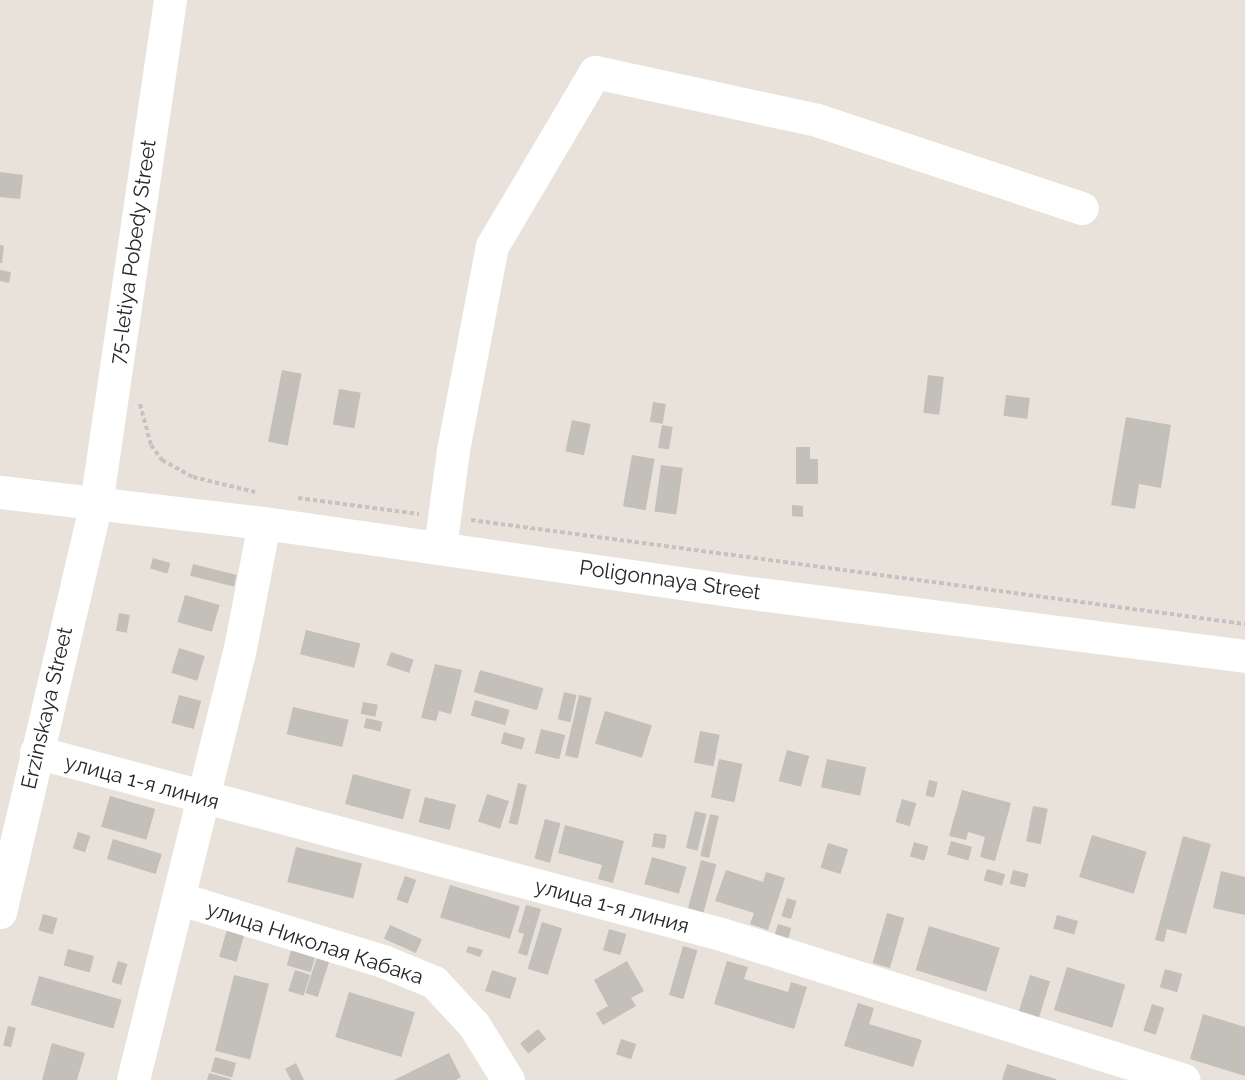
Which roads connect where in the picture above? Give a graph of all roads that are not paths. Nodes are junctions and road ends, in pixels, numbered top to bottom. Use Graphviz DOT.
graph roads {
  1 [pos="170,0"];
  2 [pos="1082,208"];
  3 [pos="0,492"];
  4 [pos="96,504"];
  5 [pos="264,508"];
  6 [pos="442,532"];
  7 [pos="1245,656"];
  8 [pos="36,752"];
  9 [pos="204,799"];
  10 [pos="181,899"];
  11 [pos="0,912"];
  12 [pos="134,1080"];
  13 [pos="508,1080"];
  14 [pos="1183,1080"];
  1 -- 4 [label="street, 75-letiya Pobedy Street"];
  2 -- 6 [label="street"];
  3 -- 4 [label="street, Poligonnaya Street"];
  4 -- 5 [label="street, Poligonnaya Street"];
  4 -- 8 [label="street, Erzinskaya Street"];
  5 -- 6 [label="street, Poligonnaya Street"];
  5 -- 9 [label="street"];
  6 -- 7 [label="street, Poligonnaya Street"];
  8 -- 9 [label="street, улица 1-я линия"];
  8 -- 11 [label="street, Erzinskaya Street"];
  9 -- 10 [label="street"];
  9 -- 14 [label="street, улица 1-я линия"];
  10 -- 12 [label="street"];
  10 -- 13 [label="street, улица Николая Кабака"];
}
